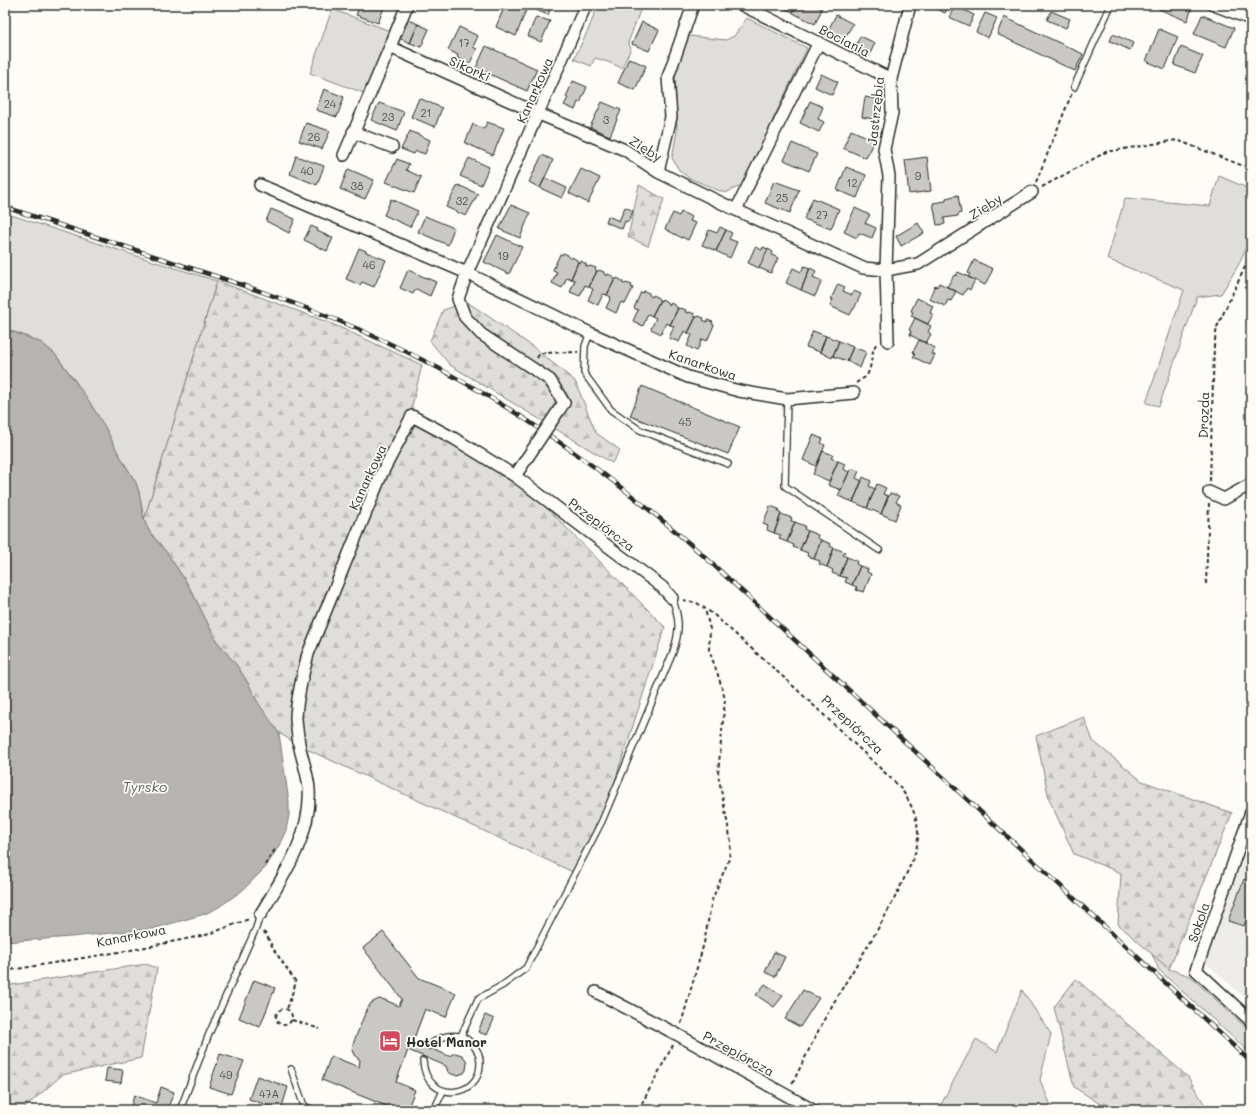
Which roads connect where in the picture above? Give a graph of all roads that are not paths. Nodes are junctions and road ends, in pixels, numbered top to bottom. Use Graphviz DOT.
graph roads {
  1 [pos="407,5"];
  2 [pos="586,5"];
  3 [pos="693,5"];
  4 [pos="742,5"];
  5 [pos="910,5"];
  6 [pos="1111,5"];
  7 [pos="1214,5"];
  8 [pos="1251,19"];
  9 [pos="819,42"];
  10 [pos="390,47"];
  11 [pos="891,79"];
  12 [pos="1074,87"];
  13 [pos="539,114"];
  14 [pos="353,132"];
  15 [pos="392,147"];
  16 [pos="344,155"];
  17 [pos="658,172"];
  18 [pos="260,185"];
  19 [pos="1032,192"];
  20 [pos="736,210"];
  21 [pos="886,270"];
  22 [pos="467,273"];
  23 [pos="590,333"];
  24 [pos="887,338"];
  25 [pos="851,393"];
  26 [pos="787,399"];
  27 [pos="728,464"];
  28 [pos="515,476"];
  29 [pos="1251,484"];
  30 [pos="1209,492"];
  31 [pos="879,550"];
  32 [pos="672,598"];
  33 [pos="1251,812"];
  34 [pos="260,915"];
  35 [pos="596,992"];
  36 [pos="1251,1021"];
  37 [pos="461,1036"];
  38 [pos="429,1046"];
  39 [pos="423,1061"];
  40 [pos="291,1069"];
  41 [pos="443,1091"];
  42 [pos="180,1110"];
  43 [pos="313,1110"];
  44 [pos="434,1110"];
  45 [pos="813,1110"];
  1 -- 10 [label="street"];
  2 -- 13 [label="street, Kanarkowa"];
  3 -- 17 [label="street"];
  4 -- 9 [label="street, Bociania"];
  5 -- 11 [label="street, Jastrzębia"];
  6 -- 12 [label="lane"];
  7 -- 8 [label="street"];
  9 -- 11 [label="street, Bociania"];
  9 -- 20 [label="street"];
  10 -- 13 [label="street, Sikorki"];
  10 -- 14 [label="street"];
  11 -- 21 [label="street, Jastrzębia"];
  13 -- 17 [label="street, Zięby"];
  13 -- 22 [label="street, Kanarkowa"];
  14 -- 15 [label="street"];
  14 -- 16 [label="street"];
  17 -- 20 [label="street, Zięby"];
  18 -- 22 [label="street, Kanarkowa"];
  19 -- 21 [label="street, Zięby"];
  20 -- 21 [label="street, Zięby"];
  21 -- 24 [label="street, Jastrzębia"];
  22 -- 23 [label="street, Kanarkowa"];
  22 -- 28 [label="street, Kanarkowa, bridge"];
  23 -- 26 [label="street, Kanarkowa"];
  23 -- 27 [label="lane"];
  25 -- 26 [label="street, Kanarkowa"];
  26 -- 31 [label="lane"];
  28 -- 32 [label="street, Przepiórcza"];
  28 -- 34 [label="street, Kanarkowa"];
  29 -- 30 [label="street"];
  32 -- 37 [label="lane"];
  33 -- 36 [label="street, Sokola"];
  34 -- 42 [label="lane, Kanarkowa"];
  35 -- 45 [label="street, Przepiórcza"];
  37 -- 38 [label="lane"];
  37 -- 41 [label="lane"];
  39 -- 41 [label="lane"];
  40 -- 43 [label="lane"];
  41 -- 44 [label="lane"];
}
